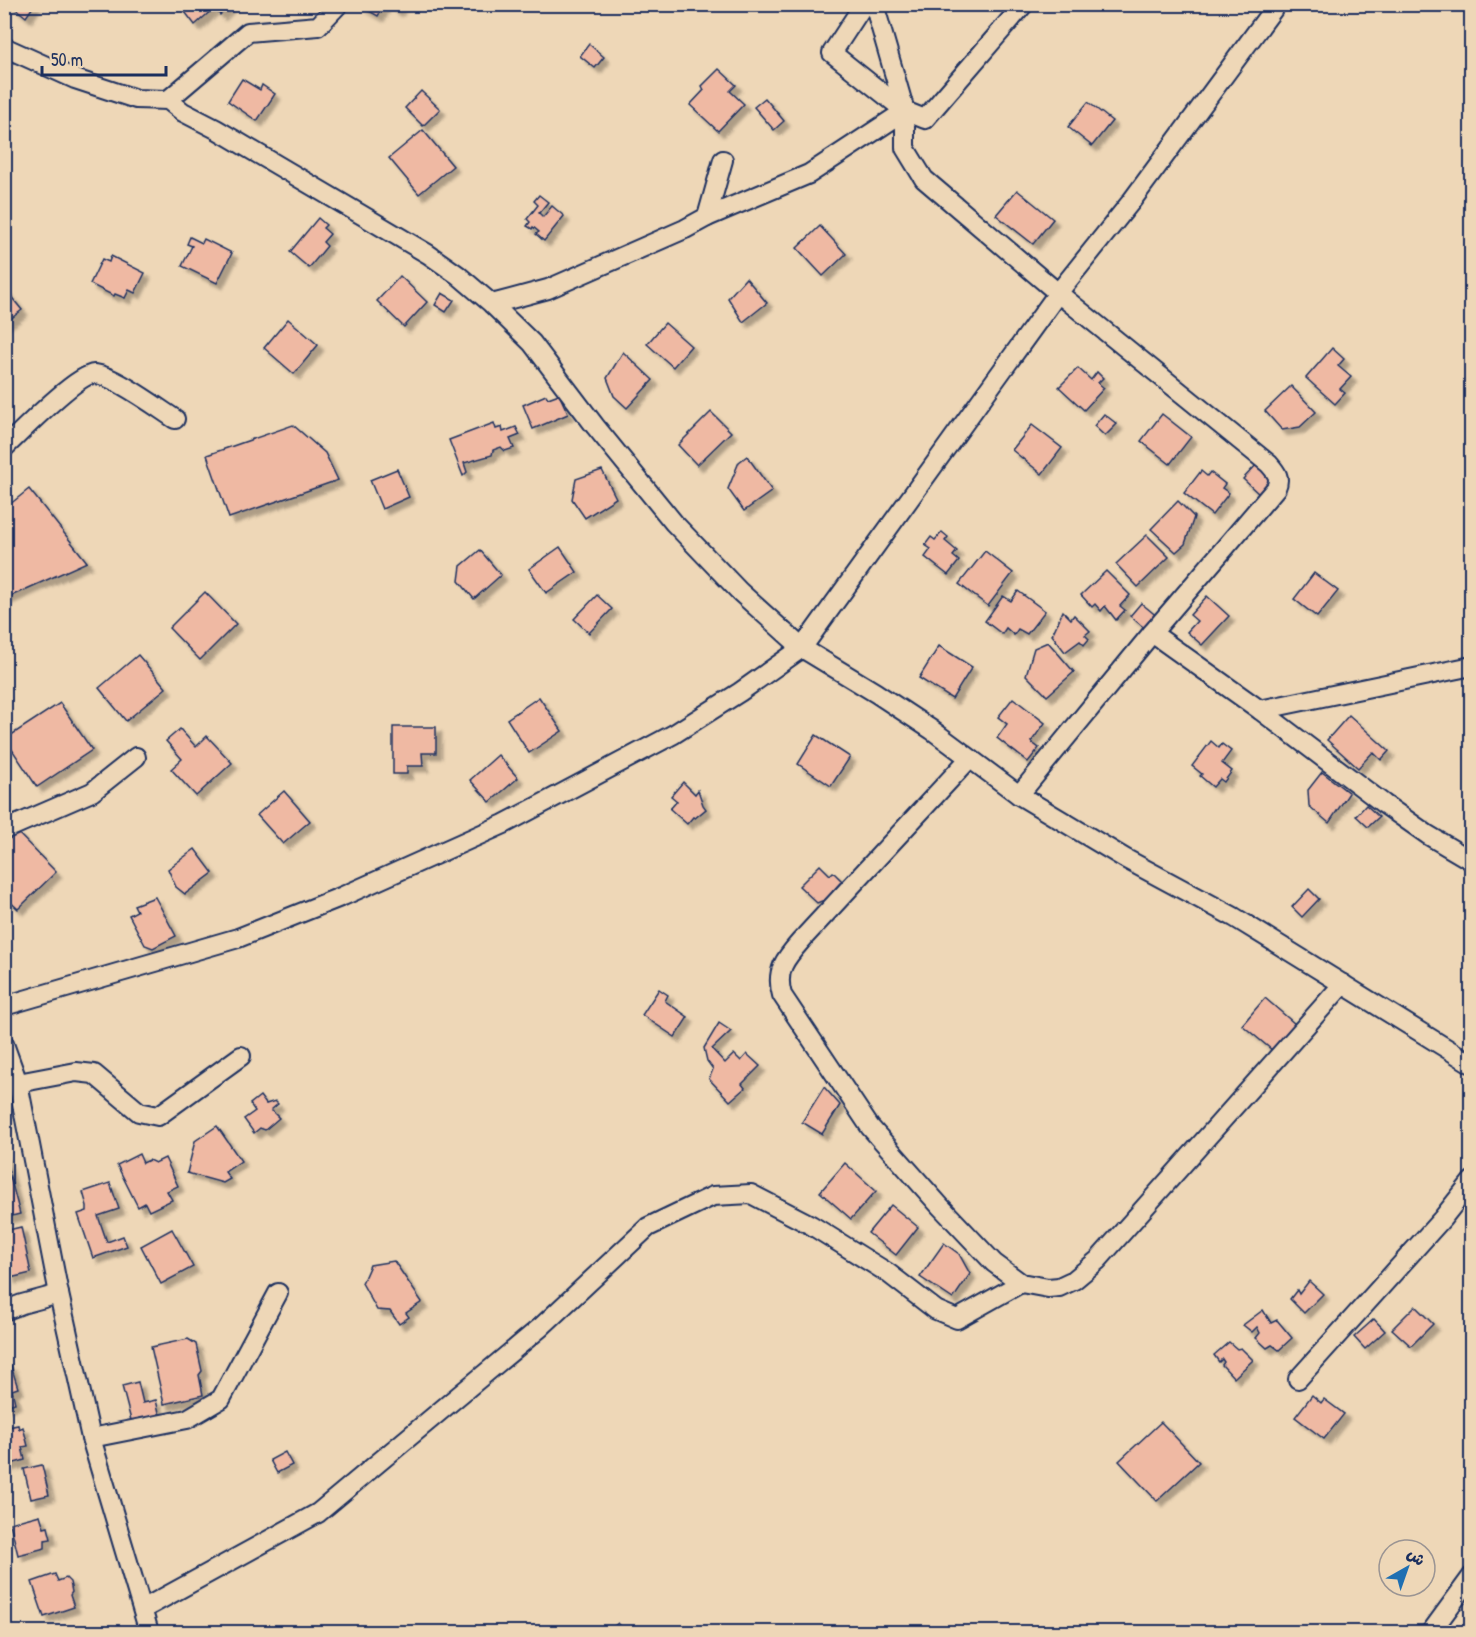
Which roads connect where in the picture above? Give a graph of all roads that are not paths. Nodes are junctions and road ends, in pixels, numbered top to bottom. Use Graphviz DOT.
graph roads {
  1 [pos="339,4"];
  2 [pos="864,4"];
  3 [pos="874,4"];
  4 [pos="1024,4"];
  5 [pos="1277,4"];
  6 [pos="4,47"];
  7 [pos="168,100"];
  8 [pos="905,111"];
  9 [pos="723,160"];
  10 [pos="707,217"];
  11 [pos="1058,294"];
  12 [pos="492,304"];
  13 [pos="176,419"];
  14 [pos="4,448"];
  15 [pos="1152,633"];
  16 [pos="802,648"];
  17 [pos="1472,666"];
  18 [pos="1260,710"];
  19 [pos="136,757"];
  20 [pos="969,759"];
  21 [pos="1018,795"];
  22 [pos="4,830"];
  23 [pos="1472,861"];
  24 [pos="1343,984"];
  25 [pos="4,1006"];
  26 [pos="4,1044"];
  27 [pos="241,1056"];
  28 [pos="1472,1064"];
  29 [pos="18,1083"];
  30 [pos="1472,1181"];
  31 [pos="1021,1283"];
  32 [pos="278,1293"];
  33 [pos="59,1294"];
  34 [pos="4,1311"];
  35 [pos="1298,1379"];
  36 [pos="91,1438"];
  37 [pos="1472,1576"];
  38 [pos="143,1610"];
  39 [pos="149,1632"];
  40 [pos="1431,1632"];
  1 -- 7 [label="street"];
  2 -- 8 [label="street"];
  3 -- 8 [label="street"];
  4 -- 8 [label="street"];
  5 -- 11 [label="street"];
  6 -- 7 [label="street"];
  7 -- 12 [label="street"];
  8 -- 10 [label="street"];
  8 -- 11 [label="street"];
  9 -- 10 [label="street"];
  10 -- 12 [label="street"];
  11 -- 15 [label="street"];
  11 -- 16 [label="street"];
  12 -- 16 [label="street"];
  13 -- 14 [label="street"];
  15 -- 18 [label="street"];
  15 -- 21 [label="street"];
  16 -- 20 [label="street"];
  16 -- 25 [label="street"];
  17 -- 18 [label="street"];
  18 -- 23 [label="street"];
  19 -- 22 [label="street"];
  20 -- 21 [label="street"];
  20 -- 31 [label="street"];
  21 -- 24 [label="street"];
  24 -- 28 [label="street"];
  24 -- 31 [label="street"];
  26 -- 29 [label="street"];
  27 -- 29 [label="street"];
  29 -- 33 [label="street"];
  30 -- 35 [label="street"];
  31 -- 38 [label="street"];
  32 -- 36 [label="street"];
  33 -- 34 [label="street"];
  33 -- 36 [label="street"];
  36 -- 38 [label="street"];
  37 -- 40 [label="street"];
  38 -- 39 [label="street"];
}
